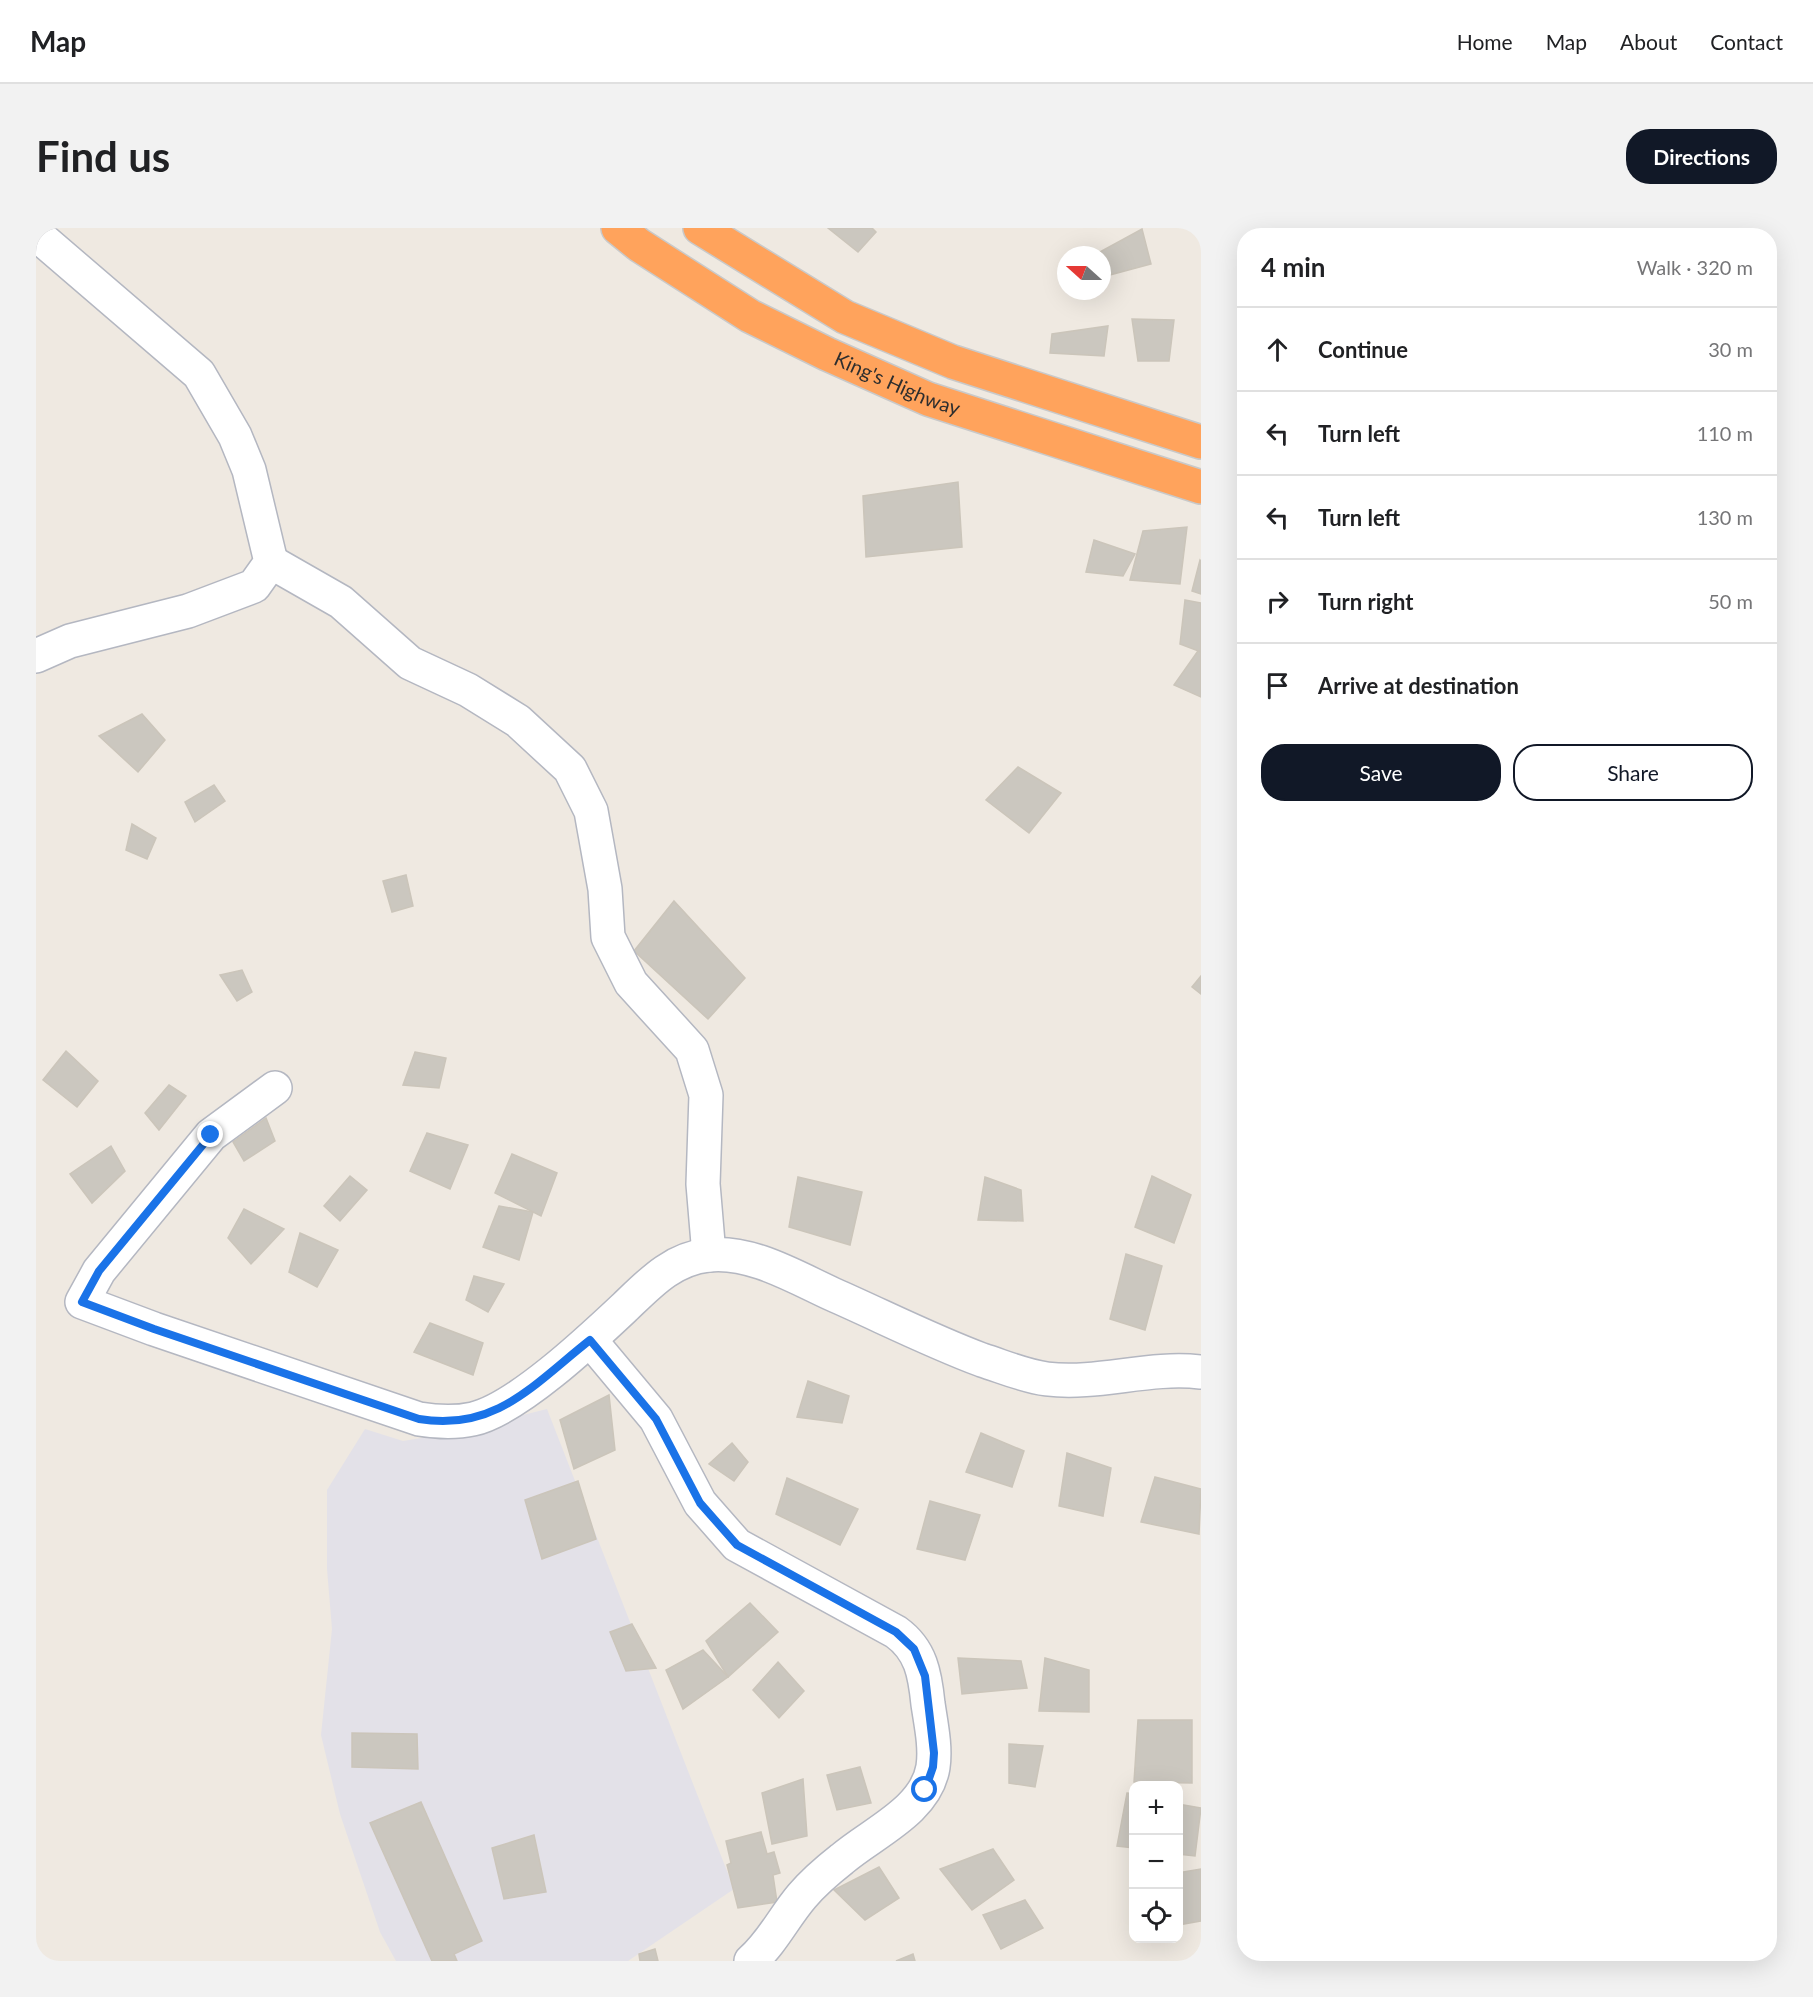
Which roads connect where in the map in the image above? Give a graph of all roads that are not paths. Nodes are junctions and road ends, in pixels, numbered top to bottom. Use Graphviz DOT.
graph roads {
  1 [pos="618,228"];
  2 [pos="700,228"];
  3 [pos="36,234"];
  4 [pos="1201,442"];
  5 [pos="1201,487"];
  6 [pos="271,562"];
  7 [pos="36,656"];
  8 [pos="275,1088"];
  9 [pos="709,1255"];
  10 [pos="590,1340"];
  11 [pos="1201,1372"];
  12 [pos="751,1961"];
  1 -- 5 [label="highway, King's Highway"];
  2 -- 4 [label="highway, King's Highway"];
  3 -- 6 [label="lane"];
  6 -- 7 [label="lane"];
  6 -- 9 [label="lane"];
  8 -- 10 [label="lane"];
  9 -- 10 [label="lane"];
  9 -- 11 [label="lane"];
  10 -- 12 [label="lane"];
}
